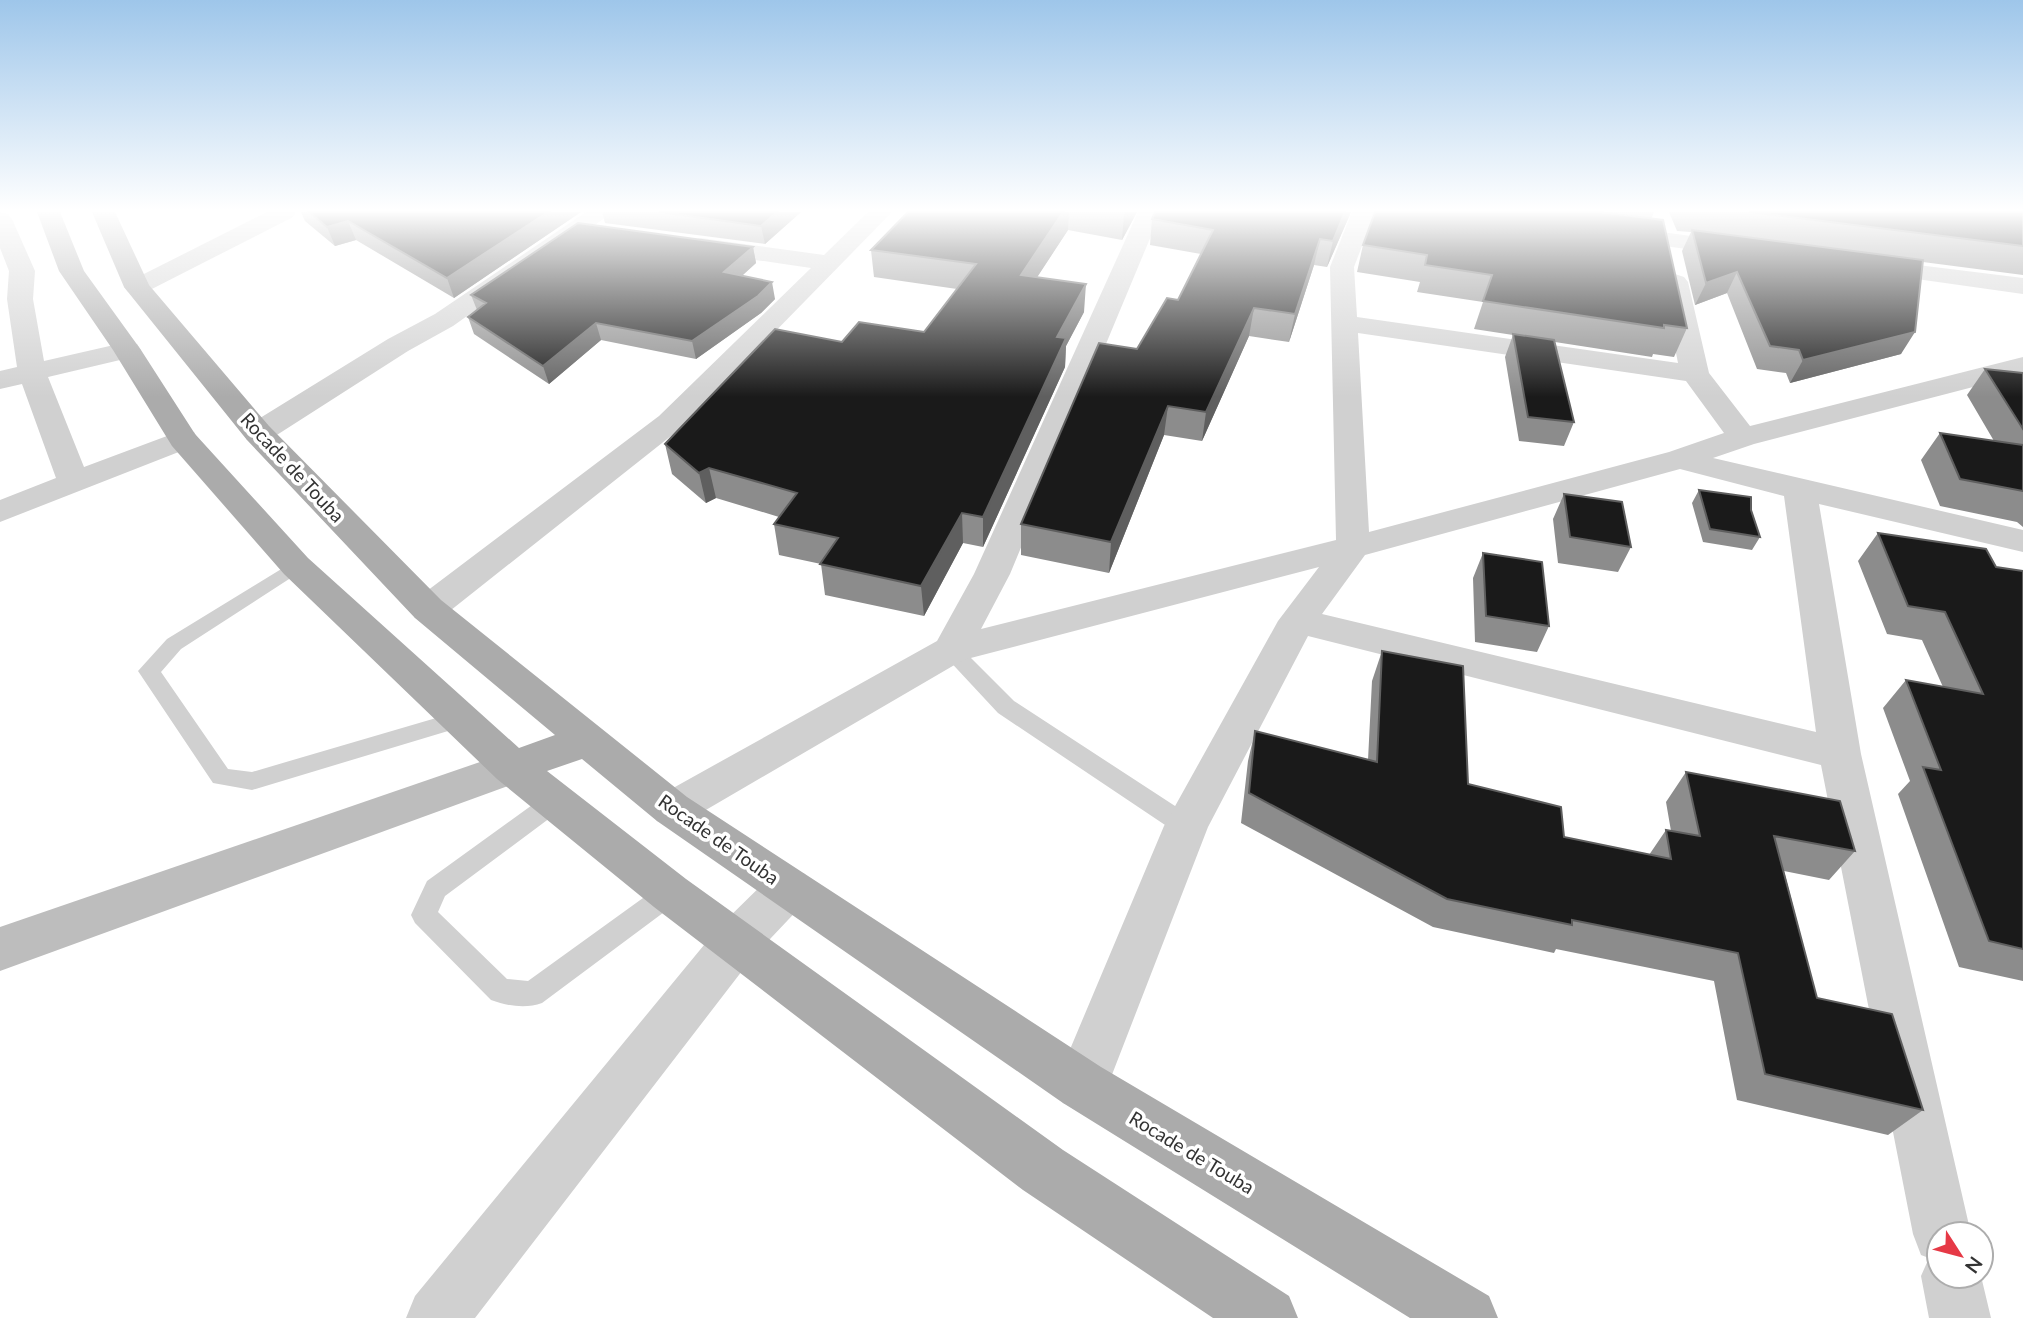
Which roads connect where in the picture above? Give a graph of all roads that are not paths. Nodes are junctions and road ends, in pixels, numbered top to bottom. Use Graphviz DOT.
graph roads {
  1 [pos="22,274"];
  2 [pos="74,274"];
  3 [pos="131,274"];
  4 [pos="162,274"];
  5 [pos="512,274"];
  6 [pos="819,274"];
  7 [pos="1123,274"];
  8 [pos="1342,274"];
  9 [pos="1673,274"];
  10 [pos="1926,274"];
  11 [pos="137,286"];
  12 [pos="2023,286"];
  13 [pos="1345,323"];
  14 [pos="127,350"];
  15 [pos="32,373"];
  16 [pos="1695,374"];
  17 [pos="0,380"];
  18 [pos="2015,380"];
  19 [pos="258,433"];
  20 [pos="1743,437"];
  21 [pos="183,439"];
  22 [pos="1680,459"];
  23 [pos="73,481"];
  24 [pos="1800,490"];
  25 [pos="0,512"];
  26 [pos="2023,541"];
  27 [pos="1353,547"];
  28 [pos="296,566"];
  29 [pos="428,609"];
  30 [pos="1297,621"];
  31 [pos="951,650"];
  32 [pos="460,719"];
  33 [pos="588,740"];
  34 [pos="1840,754"];
  35 [pos="512,768"];
  36 [pos="554,802"];
  37 [pos="672,809"];
  38 [pos="1186,826"];
  39 [pos="789,888"];
  40 [pos="670,893"];
  41 [pos="735,943"];
  42 [pos="0,949"];
  43 [pos="1082,1085"];
  44 [pos="1939,1220"];
  45 [pos="1954,1290"];
  46 [pos="437,1318"];
  47 [pos="1267,1318"];
  48 [pos="1466,1318"];
  49 [pos="1960,1318"];
  1 -- 15 [label="street"];
  2 -- 14 [label="main road"];
  3 -- 11 [label="main road, Rocade de Touba"];
  4 -- 11 [label="street"];
  5 -- 19 [label="street"];
  6 -- 29 [label="street"];
  7 -- 31 [label="street"];
  8 -- 13 [label="street"];
  9 -- 16 [label="street"];
  10 -- 12 [label="street"];
  11 -- 19 [label="main road, Rocade de Touba"];
  13 -- 16 [label="street"];
  13 -- 27 [label="street"];
  14 -- 15 [label="street"];
  14 -- 21 [label="main road"];
  15 -- 17 [label="street"];
  15 -- 23 [label="street"];
  16 -- 20 [label="street"];
  18 -- 20 [label="street"];
  19 -- 29 [label="main road, Rocade de Touba"];
  20 -- 22 [label="street"];
  21 -- 23 [label="street"];
  21 -- 28 [label="main road"];
  22 -- 24 [label="street"];
  22 -- 27 [label="street"];
  23 -- 25 [label="street"];
  24 -- 26 [label="street"];
  24 -- 34 [label="street"];
  27 -- 30 [label="street"];
  27 -- 31 [label="street"];
  28 -- 32 [label="main road"];
  28 -- 32 [label="lane"];
  29 -- 33 [label="main road, Rocade de Touba"];
  30 -- 34 [label="street"];
  30 -- 38 [label="street"];
  31 -- 37 [label="street"];
  31 -- 38 [label="lane"];
  32 -- 35 [label="main road"];
  33 -- 35 [label="main road"];
  33 -- 37 [label="main road, Rocade de Touba"];
  34 -- 44 [label="street"];
  35 -- 36 [label="main road"];
  35 -- 42 [label="main road"];
  36 -- 40 [label="main road"];
  36 -- 40 [label="lane"];
  37 -- 39 [label="main road, Rocade de Touba"];
  38 -- 43 [label="street"];
  39 -- 41 [label="street"];
  39 -- 43 [label="main road, Rocade de Touba"];
  40 -- 41 [label="main road"];
  41 -- 46 [label="street"];
  41 -- 47 [label="main road"];
  43 -- 48 [label="main road, Rocade de Touba"];
  45 -- 49 [label="street"];
}
